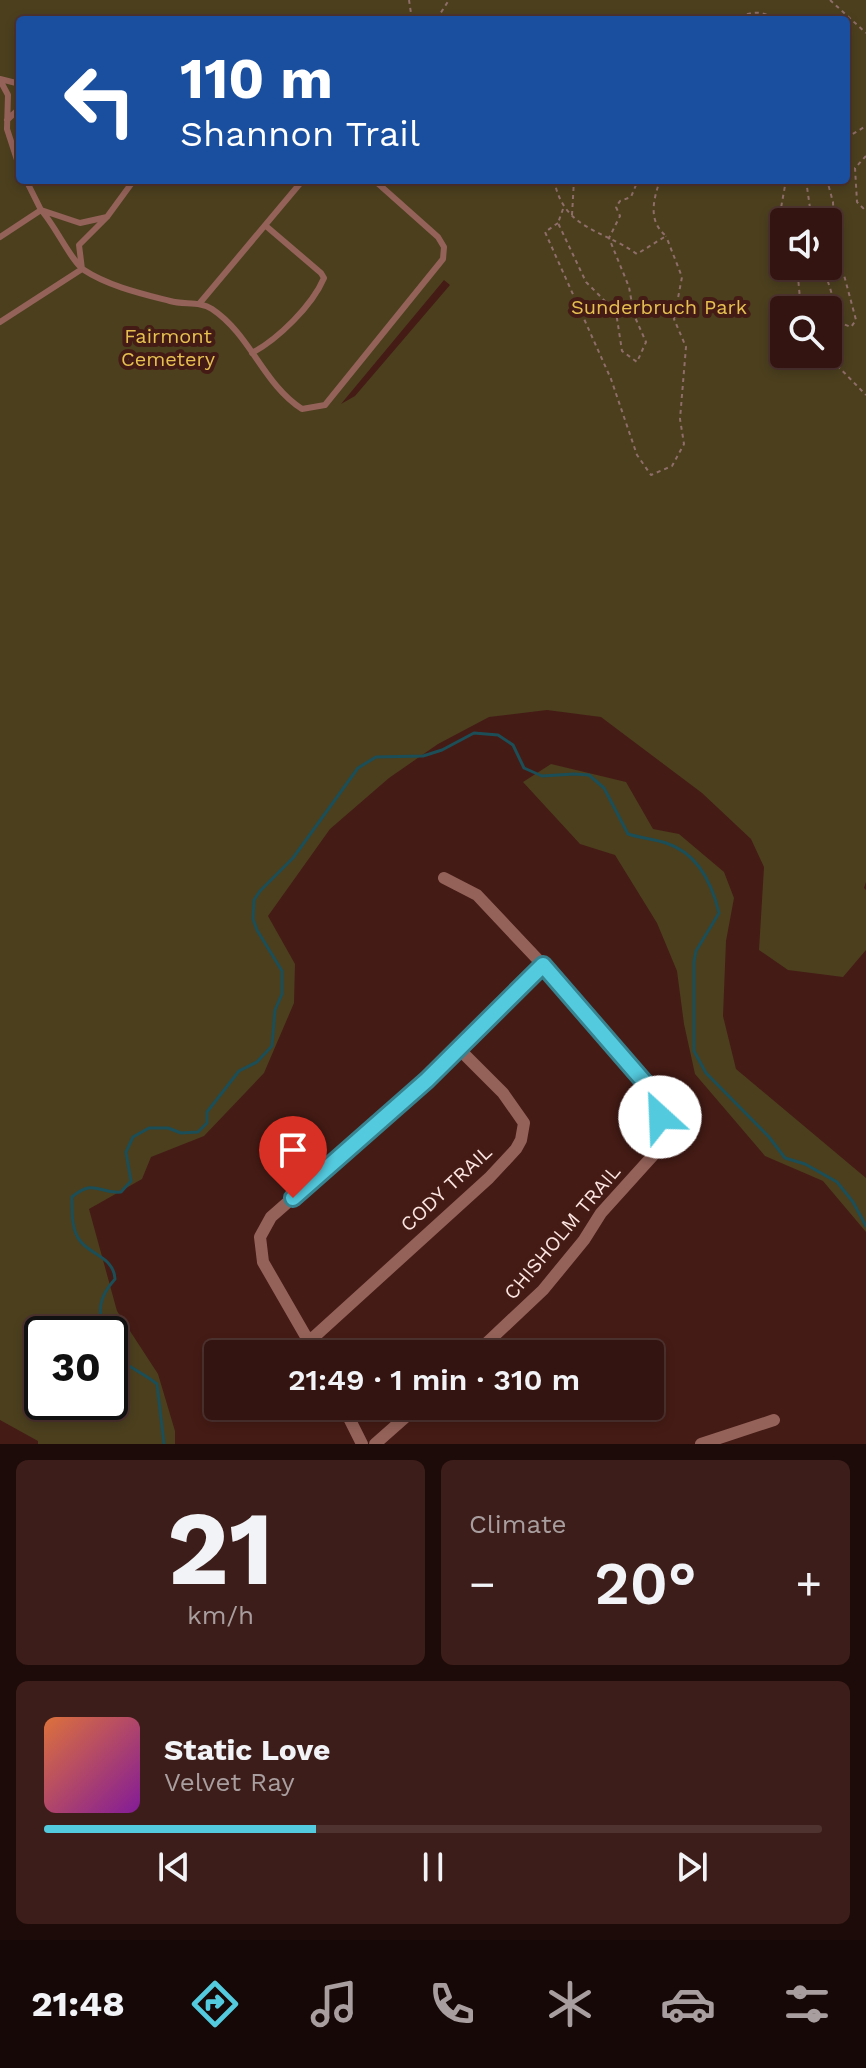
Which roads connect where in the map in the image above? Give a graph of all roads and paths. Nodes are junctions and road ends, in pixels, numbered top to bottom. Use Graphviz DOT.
graph roads {
  1 [pos="830,0"];
  2 [pos="742,16"];
  3 [pos="770,16"];
  4 [pos="847,16"];
  5 [pos="850,18"];
  6 [pos="866,33"];
  7 [pos="0,79"];
  8 [pos="16,112"];
  9 [pos="7,120"];
  10 [pos="866,156"];
  11 [pos="16,161"];
  12 [pos="28,184"];
  13 [pos="131,184"];
  14 [pos="300,184"];
  15 [pos="378,184"];
  16 [pos="555,184"];
  17 [pos="574,184"];
  18 [pos="636,184"];
  19 [pos="659,184"];
  20 [pos="785,184"];
  21 [pos="807,184"];
  22 [pos="828,184"];
  23 [pos="781,208"];
  24 [pos="810,208"];
  25 [pos="833,208"];
  26 [pos="563,209"];
  27 [pos="41,210"];
  28 [pos="866,211"];
  29 [pos="572,216"];
  30 [pos="107,217"];
  31 [pos="558,223"];
  32 [pos="266,226"];
  33 [pos="666,236"];
  34 [pos="0,237"];
  35 [pos="609,238"];
  36 [pos="82,269"];
  37 [pos="842,272"];
  38 [pos="827,280"];
  39 [pos="199,304"];
  40 [pos="0,322"];
  41 [pos="252,353"];
  42 [pos="840,368"];
  43 [pos="866,395"];
  44 [pos="444,878"];
  45 [pos="543,965"];
  46 [pos="459,1049"];
  47 [pos="308,1339"];
  48 [pos="490,1340"];
  49 [pos="350,1420"];
  50 [pos="402,1420"];
  51 [pos="774,1420"];
  52 [pos="362,1444"];
  53 [pos="375,1444"];
  54 [pos="701,1444"];
  1 -- 4 [label="path"];
  2 -- 3 [label="path"];
  5 -- 6 [label="path"];
  7 -- 9 [label="lane"];
  8 -- 9 [label="lane"];
  9 -- 11 [label="lane"];
  10 -- 28 [label="path"];
  12 -- 27 [label="lane"];
  13 -- 30 [label="lane"];
  14 -- 32 [label="lane"];
  15 -- 41 [label="lane"];
  16 -- 26 [label="path"];
  17 -- 29 [label="path"];
  18 -- 35 [label="path"];
  19 -- 33 [label="path"];
  20 -- 23 [label="path"];
  21 -- 24 [label="path"];
  22 -- 25 [label="path"];
  26 -- 29 [label="path"];
  26 -- 31 [label="path"];
  27 -- 30 [label="lane"];
  27 -- 34 [label="lane"];
  27 -- 36 [label="lane"];
  29 -- 35 [label="path"];
  30 -- 36 [label="lane"];
  31 -- 33 [label="path"];
  31 -- 35 [label="path"];
  32 -- 39 [label="lane"];
  32 -- 41 [label="lane"];
  33 -- 35 [label="path"];
  36 -- 39 [label="lane"];
  36 -- 40 [label="lane"];
  37 -- 38 [label="path"];
  39 -- 41 [label="lane"];
  42 -- 43 [label="path"];
  44 -- 45 [label="street, CHISHOLM TRAIL"];
  45 -- 46 [label="street"];
  45 -- 48 [label="street, CHISHOLM TRAIL"];
  46 -- 47 [label="street"];
  46 -- 47 [label="street, CODY TRAIL"];
  49 -- 52 [label="street"];
  50 -- 53 [label="street"];
  51 -- 54 [label="street"];
}
